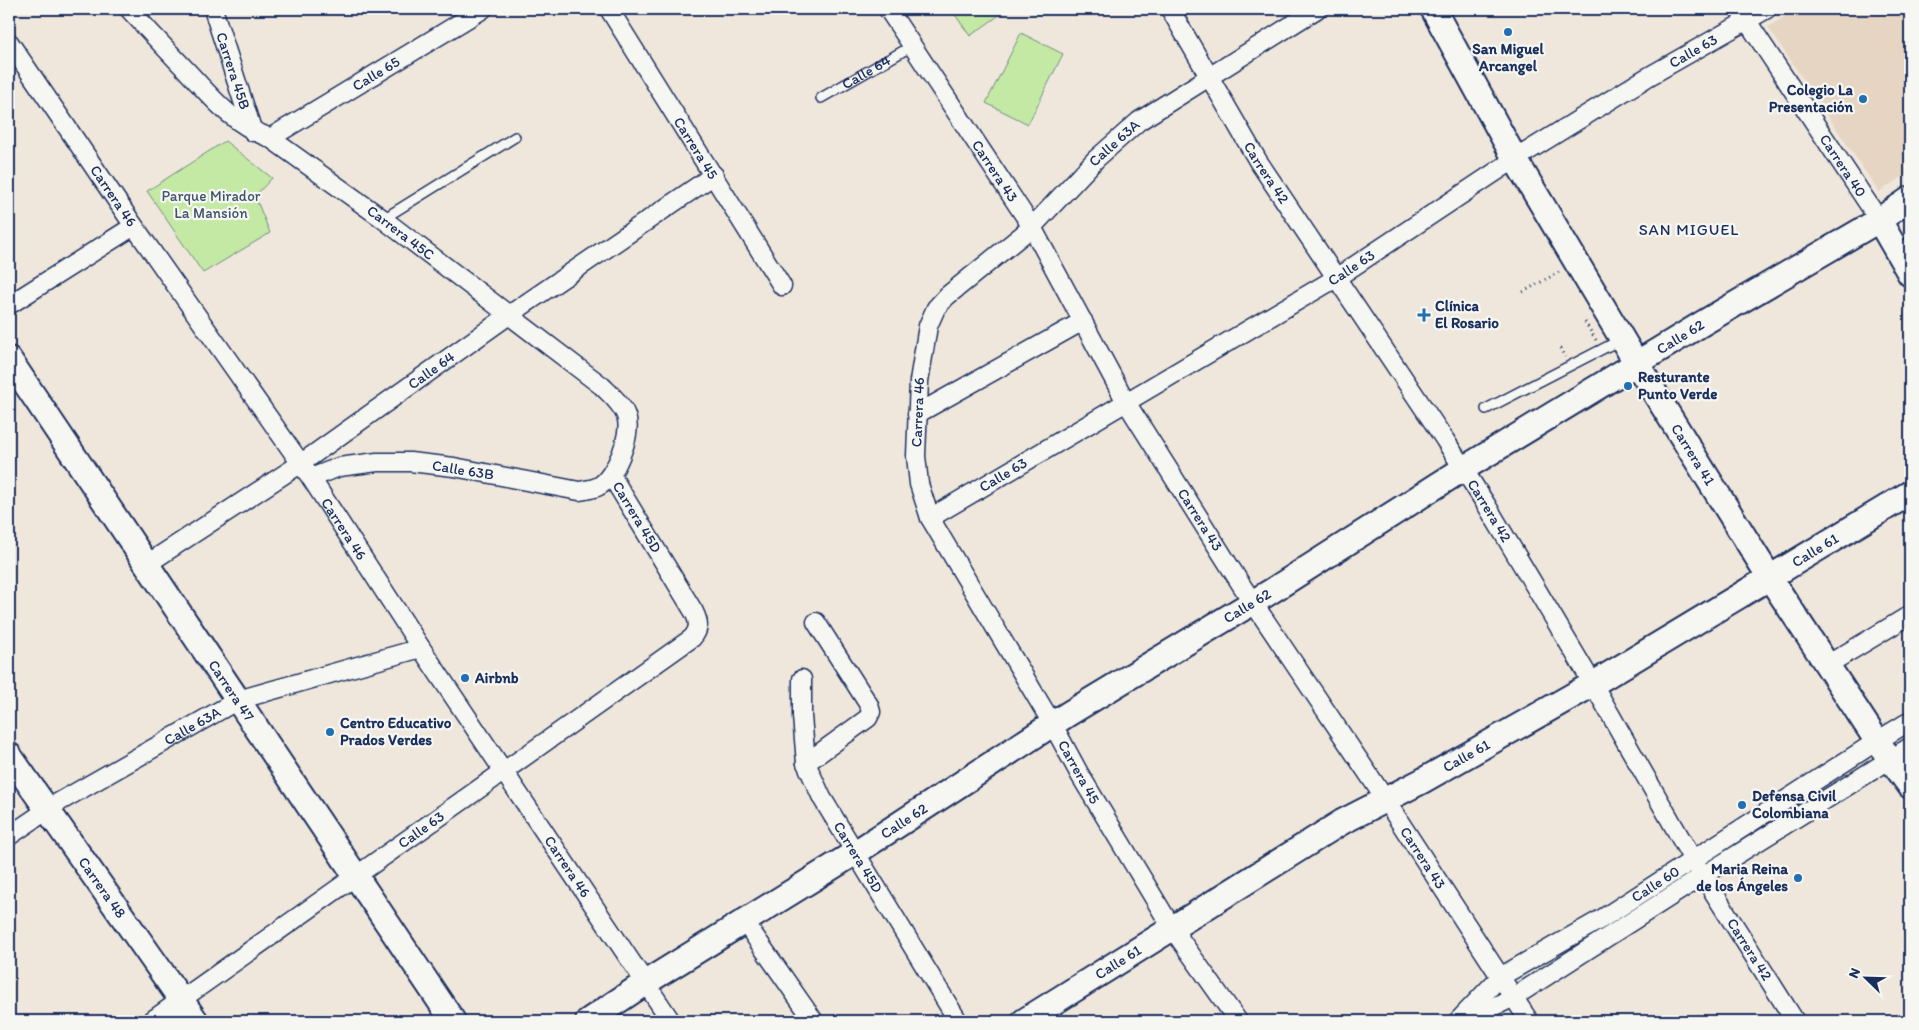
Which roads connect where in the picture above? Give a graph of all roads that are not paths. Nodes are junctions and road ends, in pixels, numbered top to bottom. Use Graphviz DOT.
graph roads {
  1 [pos="129,9"];
  2 [pos="212,9"];
  3 [pos="483,9"];
  4 [pos="609,9"];
  5 [pos="888,9"];
  6 [pos="1170,9"];
  7 [pos="1317,9"];
  8 [pos="1433,9"];
  9 [pos="1767,9"];
  10 [pos="1743,15"];
  11 [pos="9,42"];
  12 [pos="912,46"];
  13 [pos="1210,77"];
  14 [pos="821,98"];
  15 [pos="262,135"];
  16 [pos="516,136"];
  17 [pos="1515,159"];
  18 [pos="714,175"];
  19 [pos="1910,199"];
  20 [pos="383,219"];
  21 [pos="1879,220"];
  22 [pos="134,226"];
  23 [pos="1032,227"];
  24 [pos="1910,274"];
  25 [pos="1336,278"];
  26 [pos="782,286"];
  27 [pos="9,306"];
  28 [pos="936,308"];
  29 [pos="509,315"];
  30 [pos="1083,321"];
  31 [pos="1622,338"];
  32 [pos="9,359"];
  33 [pos="1638,365"];
  34 [pos="1126,402"];
  35 [pos="1486,410"];
  36 [pos="917,414"];
  37 [pos="300,464"];
  38 [pos="1464,469"];
  39 [pos="611,475"];
  40 [pos="311,478"];
  41 [pos="1910,493"];
  42 [pos="930,518"];
  43 [pos="147,564"];
  44 [pos="1770,578"];
  45 [pos="1254,601"];
  46 [pos="1910,615"];
  47 [pos="816,622"];
  48 [pos="692,638"];
  49 [pos="421,648"];
  50 [pos="1827,665"];
  51 [pos="802,679"];
  52 [pos="1593,684"];
  53 [pos="238,700"];
  54 [pos="1910,721"];
  55 [pos="1053,724"];
  56 [pos="1877,741"];
  57 [pos="1901,754"];
  58 [pos="9,755"];
  59 [pos="806,763"];
  60 [pos="504,770"];
  61 [pos="1910,786"];
  62 [pos="1385,801"];
  63 [pos="48,810"];
  64 [pos="9,836"];
  65 [pos="855,853"];
  66 [pos="1693,860"];
  67 [pos="356,875"];
  68 [pos="1704,876"];
  69 [pos="744,921"];
  70 [pos="1172,928"];
  71 [pos="1500,977"];
  72 [pos="645,983"];
  73 [pos="1514,997"];
  74 [pos="182,999"];
  75 [pos="152,1021"];
  76 [pos="196,1021"];
  77 [pos="453,1021"];
  78 [pos="588,1021"];
  79 [pos="671,1021"];
  80 [pos="814,1021"];
  81 [pos="958,1021"];
  82 [pos="1024,1021"];
  83 [pos="1238,1021"];
  84 [pos="1458,1021"];
  85 [pos="1464,1021"];
  86 [pos="1529,1021"];
  87 [pos="1795,1021"];
  1 -- 15 [label="street, Carrera 45C"];
  2 -- 15 [label="street, Carrera 45B"];
  3 -- 15 [label="street, Calle 65"];
  4 -- 18 [label="street, Carrera 45"];
  5 -- 12 [label="street, Carrera 43"];
  6 -- 13 [label="street, Carrera 42"];
  7 -- 13 [label="street, Calle 63A"];
  8 -- 17 [label="main road, Carrera 41"];
  9 -- 10 [label="street, Calle 63"];
  10 -- 17 [label="street, Calle 63"];
  10 -- 21 [label="street, Carrera 40"];
  11 -- 22 [label="street, Carrera 46"];
  12 -- 14 [label="lane, Calle 64"];
  12 -- 23 [label="street, Carrera 43"];
  13 -- 23 [label="street, Calle 63A"];
  13 -- 25 [label="street, Carrera 42"];
  15 -- 20 [label="street, Carrera 45C"];
  16 -- 20 [label="lane"];
  17 -- 25 [label="street, Calle 63"];
  17 -- 31 [label="main road, Carrera 41"];
  18 -- 26 [label="street, Carrera 45"];
  18 -- 29 [label="street, Calle 64"];
  19 -- 21 [label="main road, Calle 62"];
  20 -- 29 [label="street, Carrera 45C"];
  21 -- 24 [label="main road, Carrera 40"];
  21 -- 33 [label="main road, Calle 62"];
  22 -- 27 [label="street"];
  22 -- 37 [label="street, Carrera 46"];
  23 -- 28 [label="street, Calle 63A"];
  23 -- 30 [label="street, Carrera 43"];
  25 -- 34 [label="street, Calle 63"];
  25 -- 38 [label="street, Carrera 42"];
  28 -- 36 [label="street, Carrera 46"];
  29 -- 37 [label="street, Calle 64"];
  29 -- 39 [label="street, Carrera 45C"];
  30 -- 34 [label="street, Carrera 43"];
  30 -- 36 [label="street"];
  31 -- 33 [label="main road, Carrera 41"];
  31 -- 35 [label="lane"];
  32 -- 43 [label="main road, Carrera 47"];
  33 -- 38 [label="main road, Calle 62"];
  33 -- 44 [label="main road, Carrera 41"];
  34 -- 42 [label="street, Calle 63"];
  34 -- 45 [label="street, Carrera 43"];
  36 -- 42 [label="street, Carrera 46"];
  37 -- 40 [label="street, Carrera 46"];
  37 -- 43 [label="street, Calle 64"];
  38 -- 45 [label="main road, Calle 62"];
  38 -- 52 [label="street, Carrera 42"];
  39 -- 40 [label="street, Calle 63B"];
  39 -- 48 [label="street, Carrera 45D"];
  40 -- 49 [label="street, Carrera 46"];
  41 -- 44 [label="main road, Calle 61"];
  42 -- 55 [label="street, Carrera 45"];
  43 -- 53 [label="main road, Carrera 47"];
  44 -- 50 [label="main road, Carrera 41"];
  44 -- 52 [label="main road, Calle 61"];
  45 -- 55 [label="main road, Calle 62"];
  45 -- 62 [label="street, Carrera 43"];
  46 -- 50 [label="street"];
  47 -- 59 [label="street"];
  48 -- 60 [label="street, Calle 63"];
  49 -- 53 [label="street, Calle 63A"];
  49 -- 60 [label="street, Carrera 46"];
  50 -- 56 [label="main road, Carrera 41"];
  51 -- 59 [label="street, Carrera 45D"];
  52 -- 62 [label="main road, Calle 61"];
  52 -- 66 [label="street, Carrera 42"];
  53 -- 63 [label="street, Calle 63A"];
  53 -- 67 [label="main road, Carrera 47"];
  54 -- 56 [label="street, Calle 60"];
  55 -- 65 [label="main road, Calle 62"];
  55 -- 70 [label="street, Carrera 45"];
  56 -- 57 [label="main road, Carrera 41"];
  56 -- 66 [label="street, Calle 60"];
  57 -- 61 [label="main road, Carrera 41"];
  57 -- 68 [label="street, Calle 60"];
  58 -- 63 [label="main road, Carrera 48"];
  59 -- 65 [label="street, Carrera 45D"];
  60 -- 67 [label="street, Calle 63"];
  60 -- 72 [label="street, Carrera 46"];
  62 -- 70 [label="main road, Calle 61"];
  62 -- 71 [label="street, Carrera 43"];
  63 -- 64 [label="street, Calle 63A"];
  63 -- 74 [label="main road, Carrera 48"];
  65 -- 69 [label="main road, Calle 62"];
  65 -- 81 [label="street, Carrera 45D"];
  66 -- 68 [label="street, Carrera 42"];
  66 -- 71 [label="street, Calle 60"];
  67 -- 74 [label="street, Calle 63"];
  67 -- 77 [label="main road, Carrera 47"];
  68 -- 73 [label="street, Calle 60"];
  68 -- 87 [label="street, Carrera 42"];
  69 -- 72 [label="main road, Calle 62"];
  69 -- 80 [label="street"];
  70 -- 82 [label="main road, Calle 61"];
  70 -- 83 [label="street, Carrera 45"];
  71 -- 73 [label="street, Carrera 43"];
  71 -- 84 [label="street, Calle 60"];
  72 -- 78 [label="main road, Calle 62"];
  72 -- 79 [label="street, Carrera 46"];
  73 -- 85 [label="street, Calle 60"];
  73 -- 86 [label="street, Carrera 43"];
  74 -- 75 [label="street, Calle 63"];
  74 -- 76 [label="main road, Carrera 48"];
}
